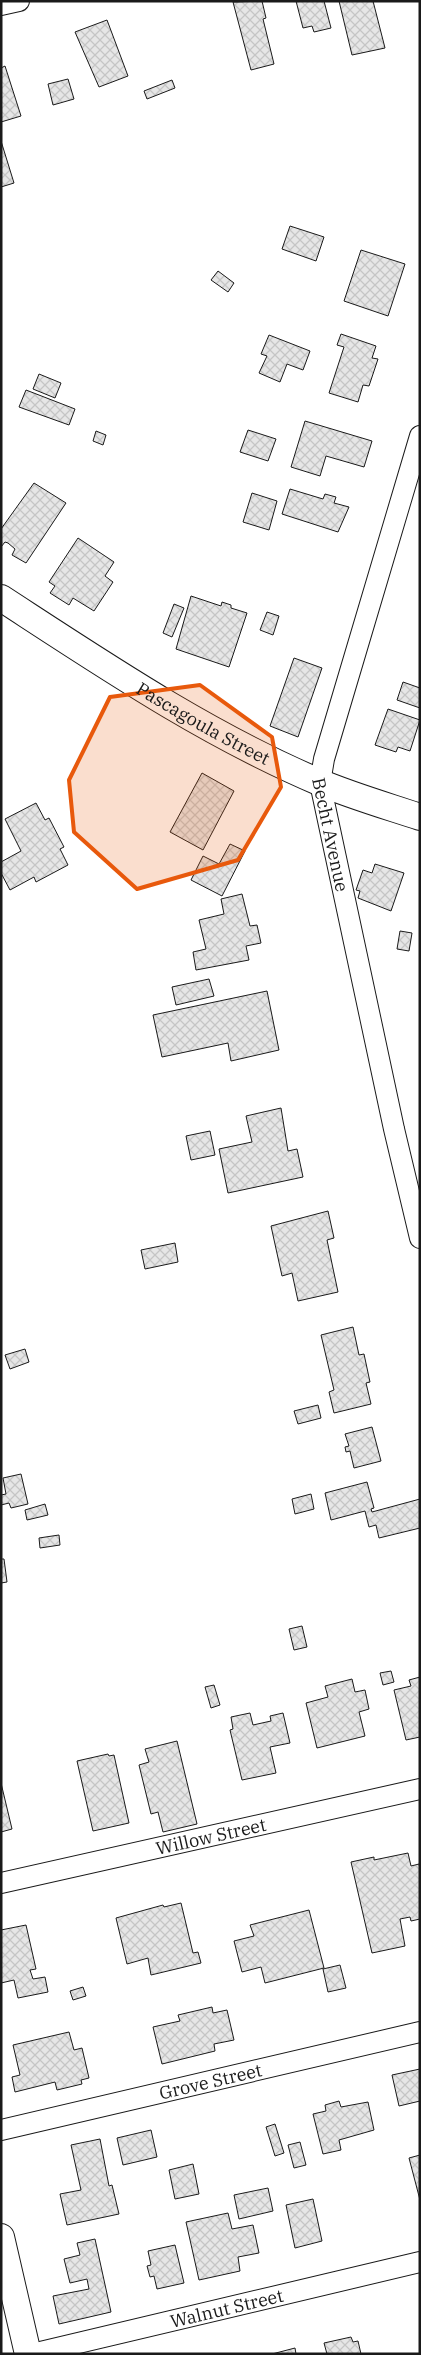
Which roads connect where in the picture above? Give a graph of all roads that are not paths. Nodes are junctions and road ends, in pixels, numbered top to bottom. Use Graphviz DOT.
graph roads {
  1 [pos="19,1"];
  2 [pos="1,5"];
  3 [pos="420,436"];
  4 [pos="1,598"];
  5 [pos="320,782"];
  6 [pos="420,817"];
  7 [pos="420,1238"];
  8 [pos="420,1789"];
  9 [pos="1,1883"];
  10 [pos="420,2032"];
  11 [pos="1,2130"];
  12 [pos="1,2237"];
  13 [pos="420,2262"];
  14 [pos="28,2354"];
  15 [pos="32,2354"];
  1 -- 2 [label="street"];
  3 -- 5 [label="street, Becht Avenue"];
  4 -- 5 [label="street, Pascagoula Street"];
  5 -- 6 [label="street, Pascagoula Street"];
  5 -- 7 [label="street, Becht Avenue"];
  8 -- 9 [label="street, Willow Street"];
  10 -- 11 [label="street, Grove Street"];
  12 -- 14 [label="street"];
  13 -- 15 [label="street, Walnut Street"];
}
